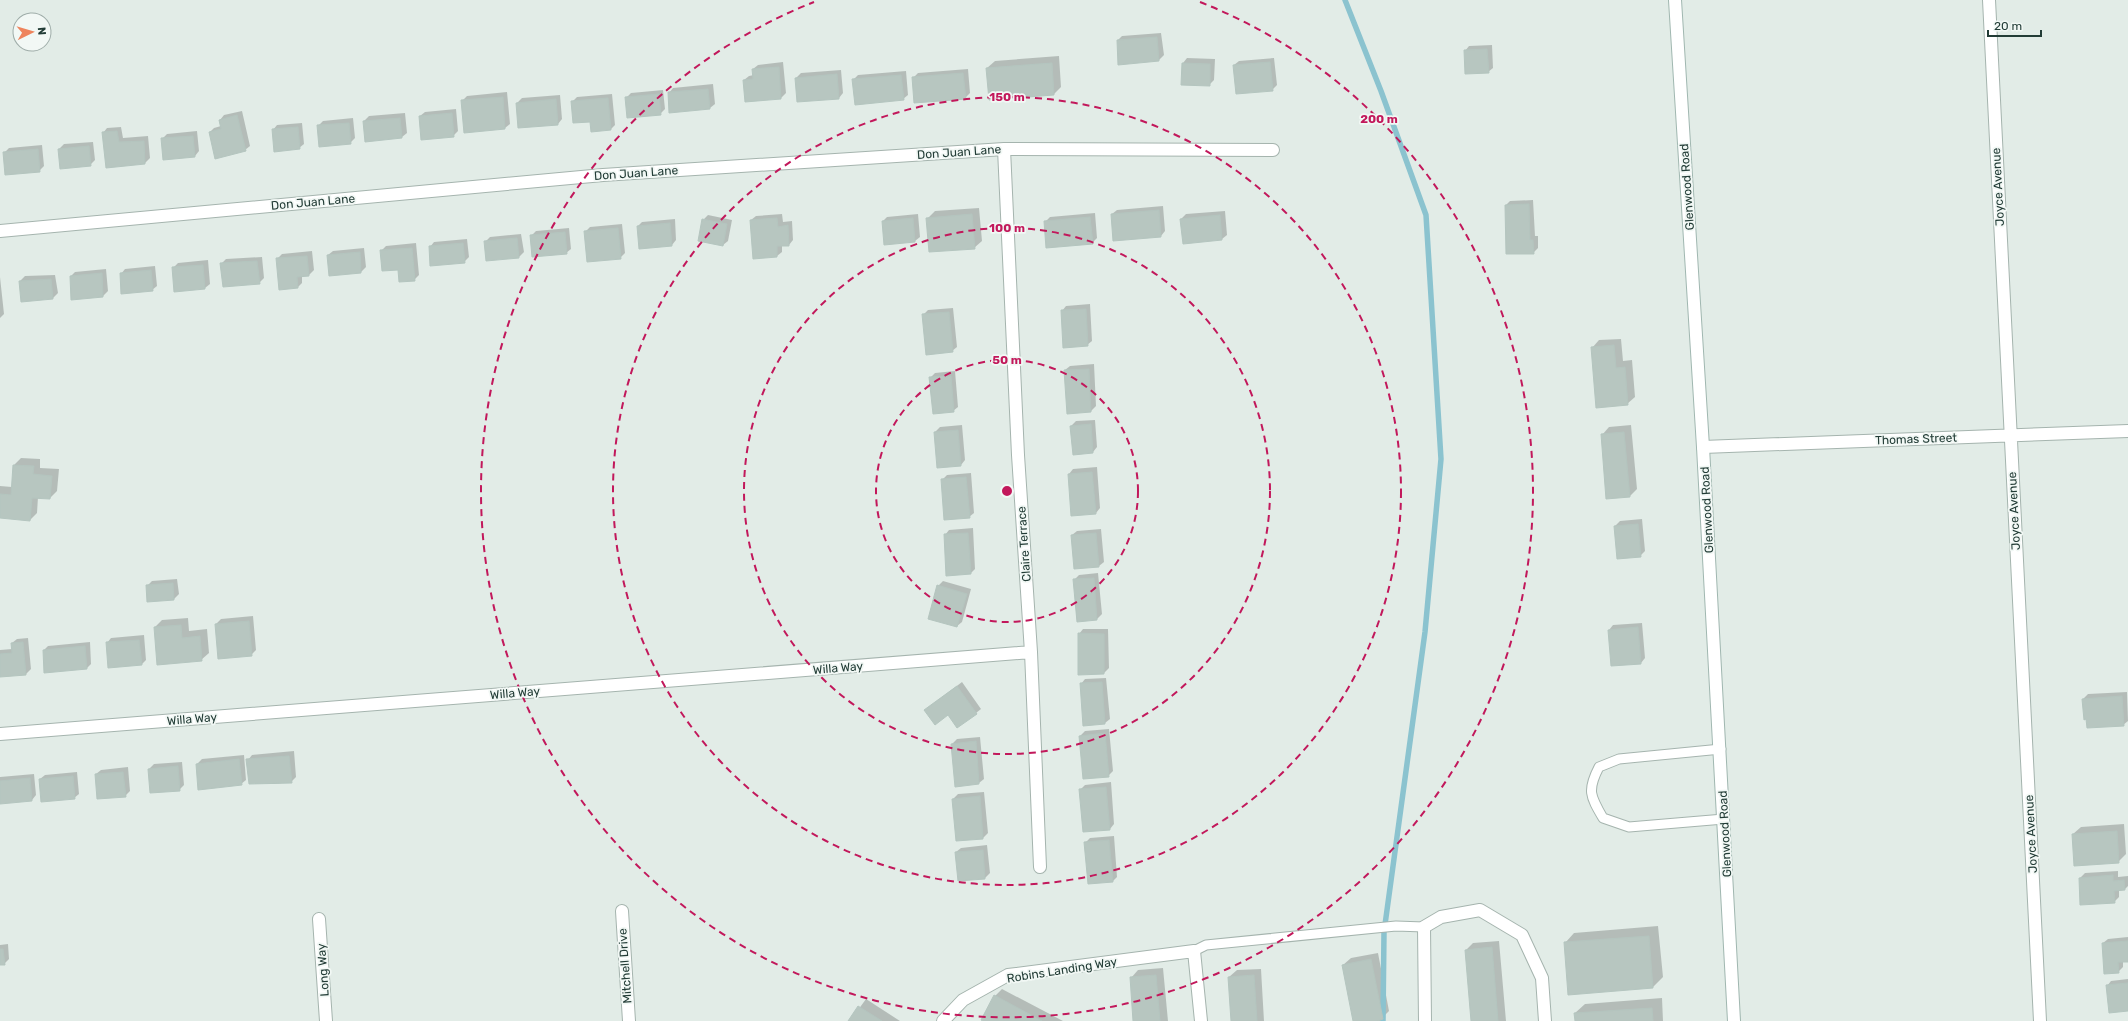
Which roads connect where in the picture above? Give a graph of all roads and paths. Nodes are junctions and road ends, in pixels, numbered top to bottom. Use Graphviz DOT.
graph roads {
  1 [pos="1675,0"];
  2 [pos="1989,0"];
  3 [pos="1004,149"];
  4 [pos="1273,150"];
  5 [pos="0,231"];
  6 [pos="2128,431"];
  7 [pos="2010,435"];
  8 [pos="1703,447"];
  9 [pos="1031,652"];
  10 [pos="0,734"];
  11 [pos="1720,749"];
  12 [pos="1724,818"];
  13 [pos="1040,867"];
  14 [pos="622,911"];
  15 [pos="319,919"];
  16 [pos="1424,927"];
  17 [pos="1194,952"];
  18 [pos="326,1021"];
  19 [pos="629,1021"];
  20 [pos="943,1021"];
  21 [pos="1200,1021"];
  22 [pos="1425,1021"];
  23 [pos="1545,1021"];
  24 [pos="1734,1021"];
  25 [pos="2040,1021"];
  1 -- 8 [label="street, Glenwood Road"];
  2 -- 7 [label="street, Joyce Avenue"];
  3 -- 4 [label="street, Don Juan Lane"];
  3 -- 5 [label="street, Don Juan Lane"];
  3 -- 9 [label="street, Claire Terrace"];
  6 -- 7 [label="street, Thomas Street"];
  7 -- 8 [label="street, Thomas Street"];
  7 -- 25 [label="street, Joyce Avenue"];
  8 -- 11 [label="street, Glenwood Road"];
  9 -- 10 [label="street, Willa Way"];
  9 -- 13 [label="street, Claire Terrace"];
  11 -- 12 [label="street, Glenwood Road"];
  11 -- 12 [label="lane"];
  12 -- 24 [label="street, Glenwood Road"];
  14 -- 19 [label="street, Mitchell Drive"];
  15 -- 18 [label="street, Long Way"];
  16 -- 17 [label="lane"];
  16 -- 22 [label="street"];
  16 -- 23 [label="street"];
  17 -- 20 [label="street, Robins Landing Way"];
  17 -- 21 [label="street"];
}
